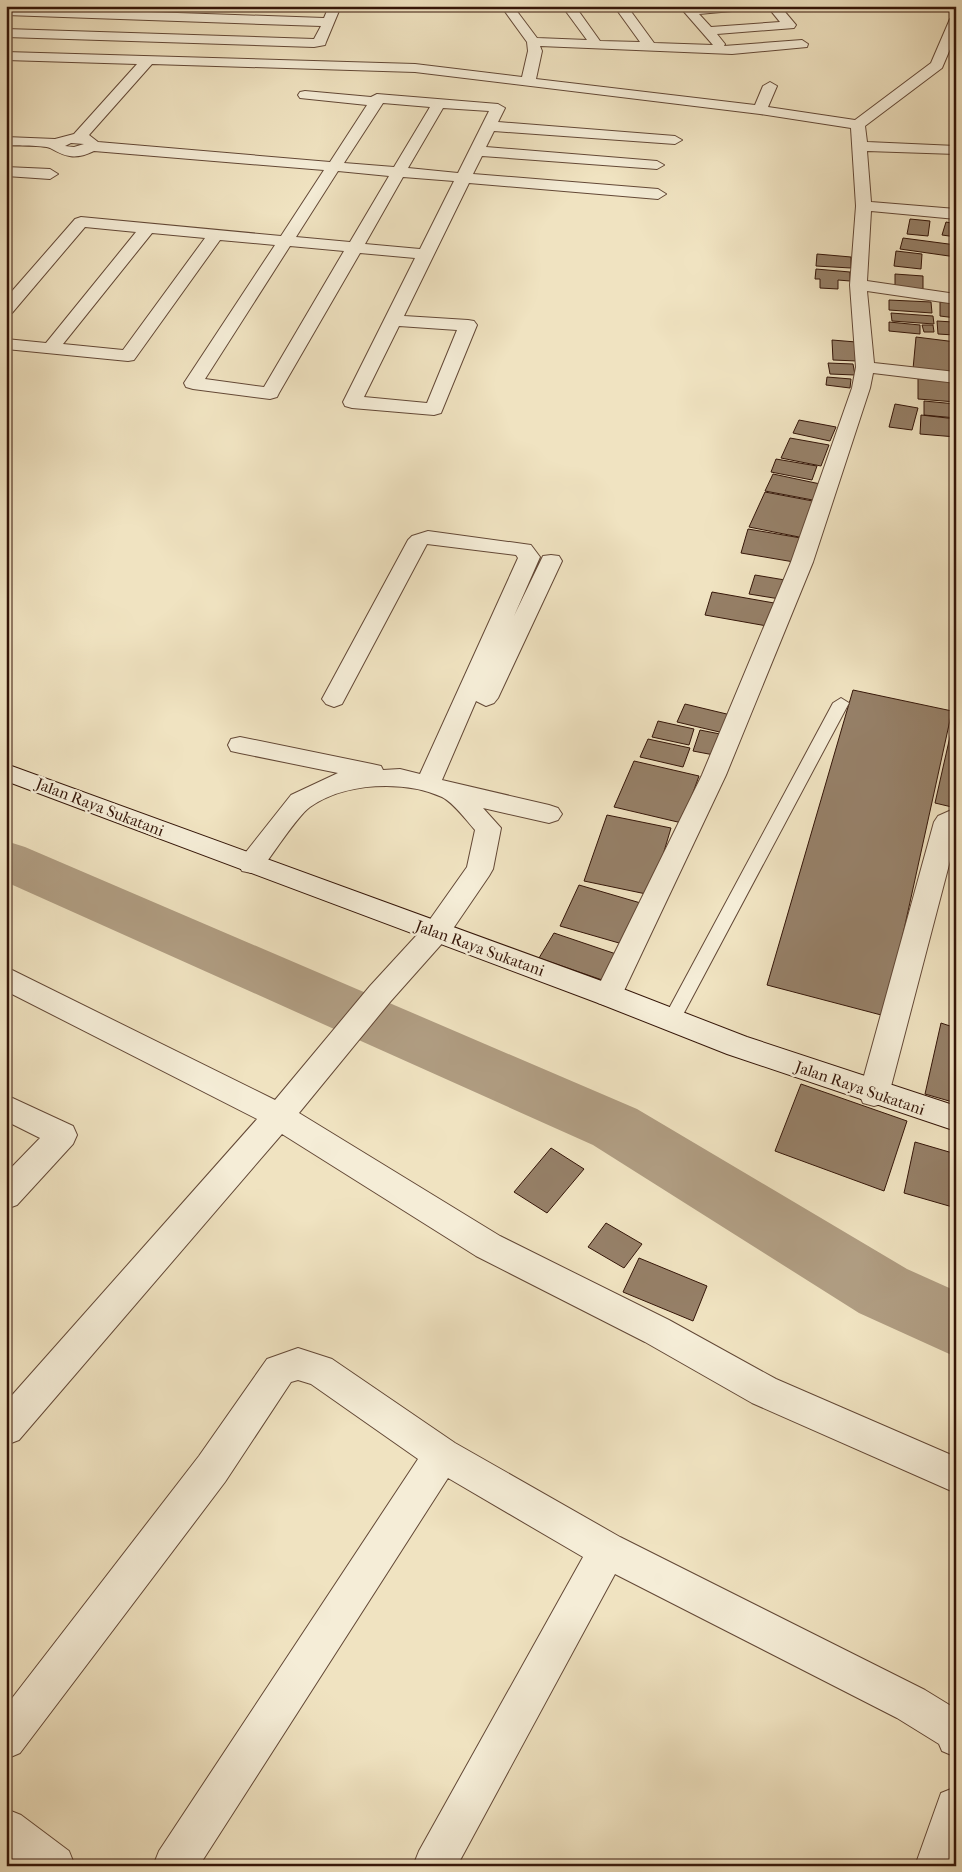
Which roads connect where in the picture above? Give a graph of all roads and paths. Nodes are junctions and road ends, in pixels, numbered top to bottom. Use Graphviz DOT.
graph roads {
  1 [pos="224,6"];
  2 [pos="279,6"];
  3 [pos="335,6"];
  4 [pos="507,6"];
  5 [pos="568,6"];
  6 [pos="620,6"];
  7 [pos="743,6"];
  8 [pos="773,6"];
  9 [pos="687,8"];
  10 [pos="48,9"];
  11 [pos="102,10"];
  12 [pos="6,11"];
  13 [pos="167,11"];
  14 [pos="216,18"];
  15 [pos="272,20"];
  16 [pos="327,22"];
  17 [pos="954,26"];
  18 [pos="708,31"];
  19 [pos="6,33"];
  20 [pos="82,36"];
  21 [pos="533,42"];
  22 [pos="596,44"];
  23 [pos="802,44"];
  24 [pos="649,45"];
  25 [pos="724,50"];
  26 [pos="6,56"];
  27 [pos="149,59"];
  28 [pos="946,66"];
  29 [pos="528,82"];
  30 [pos="770,86"];
  31 [pos="305,94"];
  32 [pos="376,102"];
  33 [pos="439,103"];
  34 [pos="760,110"];
  35 [pos="858,125"];
  36 [pos="489,126"];
  37 [pos="6,141"];
  38 [pos="85,142"];
  39 [pos="859,146"];
  40 [pos="63,148"];
  41 [pos="956,150"];
  42 [pos="477,151"];
  43 [pos="657,165"];
  44 [pos="334,167"];
  45 [pos="6,171"];
  46 [pos="399,172"];
  47 [pos="464,178"];
  48 [pos="864,206"];
  49 [pos="956,214"];
  50 [pos="148,228"];
  51 [pos="216,234"];
  52 [pos="286,241"];
  53 [pos="355,247"];
  54 [pos="424,254"];
  55 [pos="858,285"];
  56 [pos="956,299"];
  57 [pos="6,309"];
  58 [pos="391,320"];
  59 [pos="6,344"];
  60 [pos="50,348"];
  61 [pos="128,356"];
  62 [pos="865,367"];
  63 [pos="115,374"];
  64 [pos="956,378"];
  65 [pos="551,561"];
  66 [pos="334,699"];
  67 [pos="841,703"];
  68 [pos="240,745"];
  69 [pos="6,772"];
  70 [pos="400,777"];
  71 [pos="441,789"];
  72 [pos="549,814"];
  73 [pos="956,817"];
  74 [pos="251,864"];
  75 [pos="436,932"];
  76 [pos="6,978"];
  77 [pos="608,995"];
  78 [pos="671,1021"];
  79 [pos="874,1094"];
  80 [pos="6,1107"];
  81 [pos="279,1116"];
  82 [pos="956,1119"];
  83 [pos="6,1195"];
  84 [pos="6,1428"];
  85 [pos="442,1456"];
  86 [pos="956,1475"];
  87 [pos="607,1550"];
  88 [pos="956,1737"];
  89 [pos="6,1739"];
  90 [pos="956,1808"];
  91 [pos="6,1830"];
  92 [pos="54,1866"];
  93 [pos="174,1866"];
  94 [pos="434,1866"];
  95 [pos="936,1866"];
  1 -- 14 [label="street"];
  2 -- 15 [label="street"];
  3 -- 16 [label="street"];
  4 -- 21 [label="street"];
  5 -- 22 [label="street"];
  6 -- 24 [label="street"];
  7 -- 9 [label="street"];
  8 -- 18 [label="street"];
  9 -- 18 [label="street"];
  10 -- 11 [label="street"];
  10 -- 12 [label="street"];
  11 -- 13 [label="street"];
  11 -- 20 [label="street"];
  13 -- 14 [label="street"];
  14 -- 15 [label="street"];
  15 -- 16 [label="street"];
  16 -- 20 [label="street"];
  17 -- 28 [label="street"];
  18 -- 25 [label="street"];
  19 -- 20 [label="street"];
  21 -- 22 [label="street"];
  21 -- 29 [label="street"];
  22 -- 24 [label="street"];
  23 -- 25 [label="street"];
  24 -- 25 [label="street"];
  26 -- 27 [label="street"];
  27 -- 29 [label="street"];
  27 -- 38 [label="street"];
  28 -- 35 [label="street"];
  29 -- 34 [label="street"];
  30 -- 34 [label="street"];
  31 -- 32 [label="street"];
  32 -- 33 [label="street"];
  32 -- 44 [label="street"];
  33 -- 36 [label="street"];
  33 -- 46 [label="street"];
  34 -- 35 [label="street"];
  35 -- 39 [label="street"];
  36 -- 42 [label="street"];
  36 -- 43 [label="street"];
  37 -- 40 [label="street"];
  38 -- 40 [label="street"];
  38 -- 44 [label="street"];
  39 -- 41 [label="street"];
  39 -- 48 [label="street"];
  40 -- 45 [label="street"];
  42 -- 43 [label="street"];
  42 -- 47 [label="street"];
  43 -- 47 [label="street"];
  44 -- 46 [label="street"];
  44 -- 52 [label="street"];
  46 -- 47 [label="street"];
  46 -- 53 [label="street"];
  47 -- 54 [label="street"];
  48 -- 49 [label="street"];
  48 -- 55 [label="street"];
  50 -- 51 [label="street"];
  50 -- 57 [label="street"];
  50 -- 60 [label="street"];
  51 -- 52 [label="street"];
  51 -- 61 [label="street"];
  52 -- 53 [label="street"];
  52 -- 53 [label="street"];
  53 -- 54 [label="street"];
  54 -- 58 [label="street"];
  55 -- 56 [label="street"];
  55 -- 62 [label="street"];
  58 -- 58 [label="street"];
  59 -- 60 [label="street"];
  60 -- 61 [label="street"];
  61 -- 63 [label="street"];
  62 -- 64 [label="street"];
  62 -- 77 [label="street"];
  65 -- 71 [label="street"];
  66 -- 71 [label="street"];
  67 -- 78 [label="lane"];
  68 -- 70 [label="street"];
  69 -- 74 [label="street, Jalan Raya Sukatani"];
  70 -- 71 [label="street"];
  70 -- 74 [label="street"];
  71 -- 72 [label="street"];
  71 -- 75 [label="street"];
  73 -- 79 [label="street"];
  74 -- 75 [label="street, Jalan Raya Sukatani"];
  75 -- 77 [label="street, Jalan Raya Sukatani"];
  75 -- 81 [label="street"];
  76 -- 81 [label="street"];
  77 -- 78 [label="street, Jalan Raya Sukatani"];
  78 -- 79 [label="street, Jalan Raya Sukatani"];
  79 -- 82 [label="street, Jalan Raya Sukatani"];
  80 -- 83 [label="street"];
  81 -- 84 [label="street"];
  81 -- 86 [label="street"];
  85 -- 87 [label="street"];
  85 -- 89 [label="street"];
  85 -- 93 [label="street"];
  87 -- 88 [label="street"];
  87 -- 94 [label="street"];
  90 -- 95 [label="street"];
  91 -- 92 [label="street"];
}
